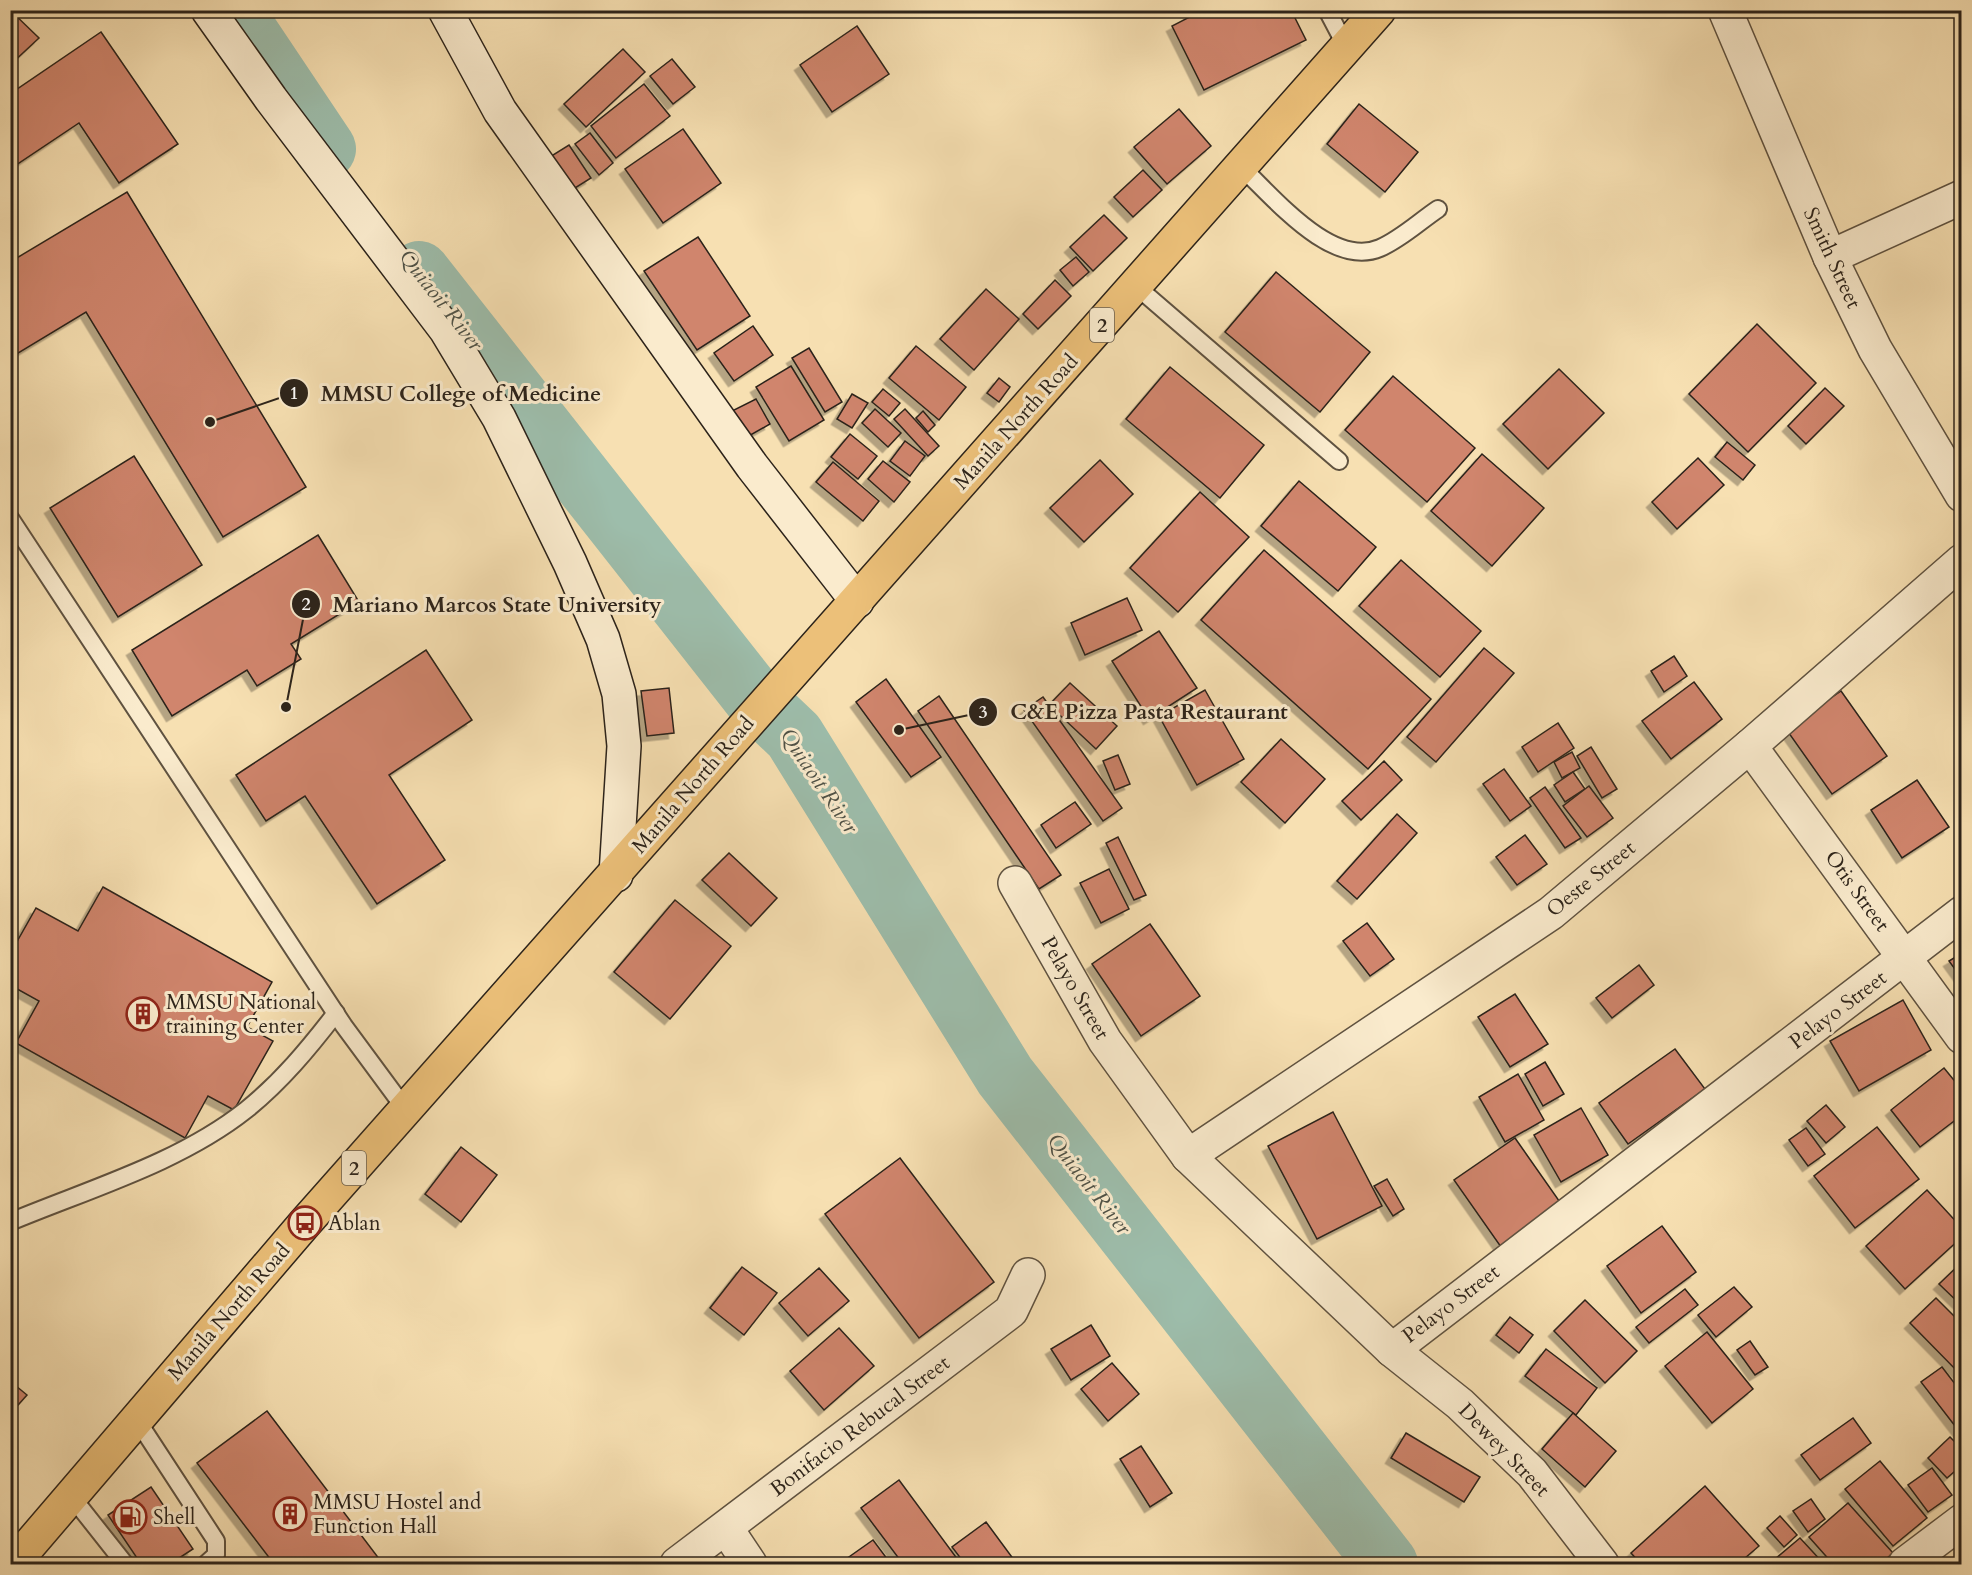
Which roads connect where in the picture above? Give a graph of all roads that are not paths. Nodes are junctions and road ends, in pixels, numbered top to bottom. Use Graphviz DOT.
graph roads {
  1 [pos="208,10"];
  2 [pos="445,10"];
  3 [pos="1327,10"];
  4 [pos="1379,10"];
  5 [pos="1725,10"];
  6 [pos="1347,48"];
  7 [pos="1240,166"];
  8 [pos="1962,197"];
  9 [pos="1438,209"];
  10 [pos="1830,257"];
  11 [pos="1136,286"];
  12 [pos="1339,461"];
  13 [pos="1962,495"];
  14 [pos="10,518"];
  15 [pos="1962,561"];
  16 [pos="857,601"];
  17 [pos="1750,746"];
  18 [pos="616,875"];
  19 [pos="1015,883"];
  20 [pos="1962,913"];
  21 [pos="1906,958"];
  22 [pos="336,1013"];
  23 [pos="1962,1037"];
  24 [pos="406,1110"];
  25 [pos="1188,1156"];
  26 [pos="10,1222"];
  27 [pos="1028,1275"];
  28 [pos="1392,1350"];
  29 [pos="137,1420"];
  30 [pos="72,1497"];
  31 [pos="1962,1521"];
  32 [pos="726,1528"];
  33 [pos="13,1564"];
  34 [pos="125,1564"];
  35 [pos="206,1564"];
  36 [pos="677,1564"];
  37 [pos="750,1564"];
  38 [pos="1602,1564"];
  39 [pos="1905,1564"];
  1 -- 18 [label="street"];
  2 -- 16 [label="street"];
  3 -- 6 [label="lane"];
  4 -- 6 [label="highway, Manila North Road / 2"];
  5 -- 10 [label="street, Smith Street"];
  6 -- 7 [label="highway, Manila North Road / 2"];
  7 -- 9 [label="lane"];
  7 -- 11 [label="highway, Manila North Road / 2"];
  8 -- 10 [label="street"];
  10 -- 13 [label="street, Smith Street"];
  11 -- 12 [label="lane"];
  11 -- 16 [label="highway, Manila North Road / 2"];
  14 -- 22 [label="lane"];
  15 -- 17 [label="street, Oeste Street"];
  16 -- 18 [label="highway, Manila North Road / 2"];
  17 -- 21 [label="street, Otis Street"];
  17 -- 25 [label="street, Oeste Street"];
  18 -- 24 [label="highway, Manila North Road / 2"];
  19 -- 25 [label="street, Pelayo Street"];
  20 -- 21 [label="street, Pelayo Street"];
  21 -- 23 [label="street, Otis Street"];
  21 -- 28 [label="street, Pelayo Street"];
  22 -- 24 [label="lane"];
  22 -- 26 [label="lane"];
  24 -- 29 [label="highway, Manila North Road / 2"];
  25 -- 28 [label="street, Pelayo Street"];
  27 -- 32 [label="street, Bonifacio Rebucal Street"];
  28 -- 38 [label="street, Dewey Street"];
  29 -- 30 [label="highway, Manila North Road / 2"];
  29 -- 35 [label="lane"];
  30 -- 33 [label="highway, Manila North Road / 2"];
  30 -- 34 [label="lane"];
  31 -- 39 [label="street"];
  32 -- 36 [label="street, Bonifacio Rebucal Street"];
  32 -- 37 [label="street"];
}
